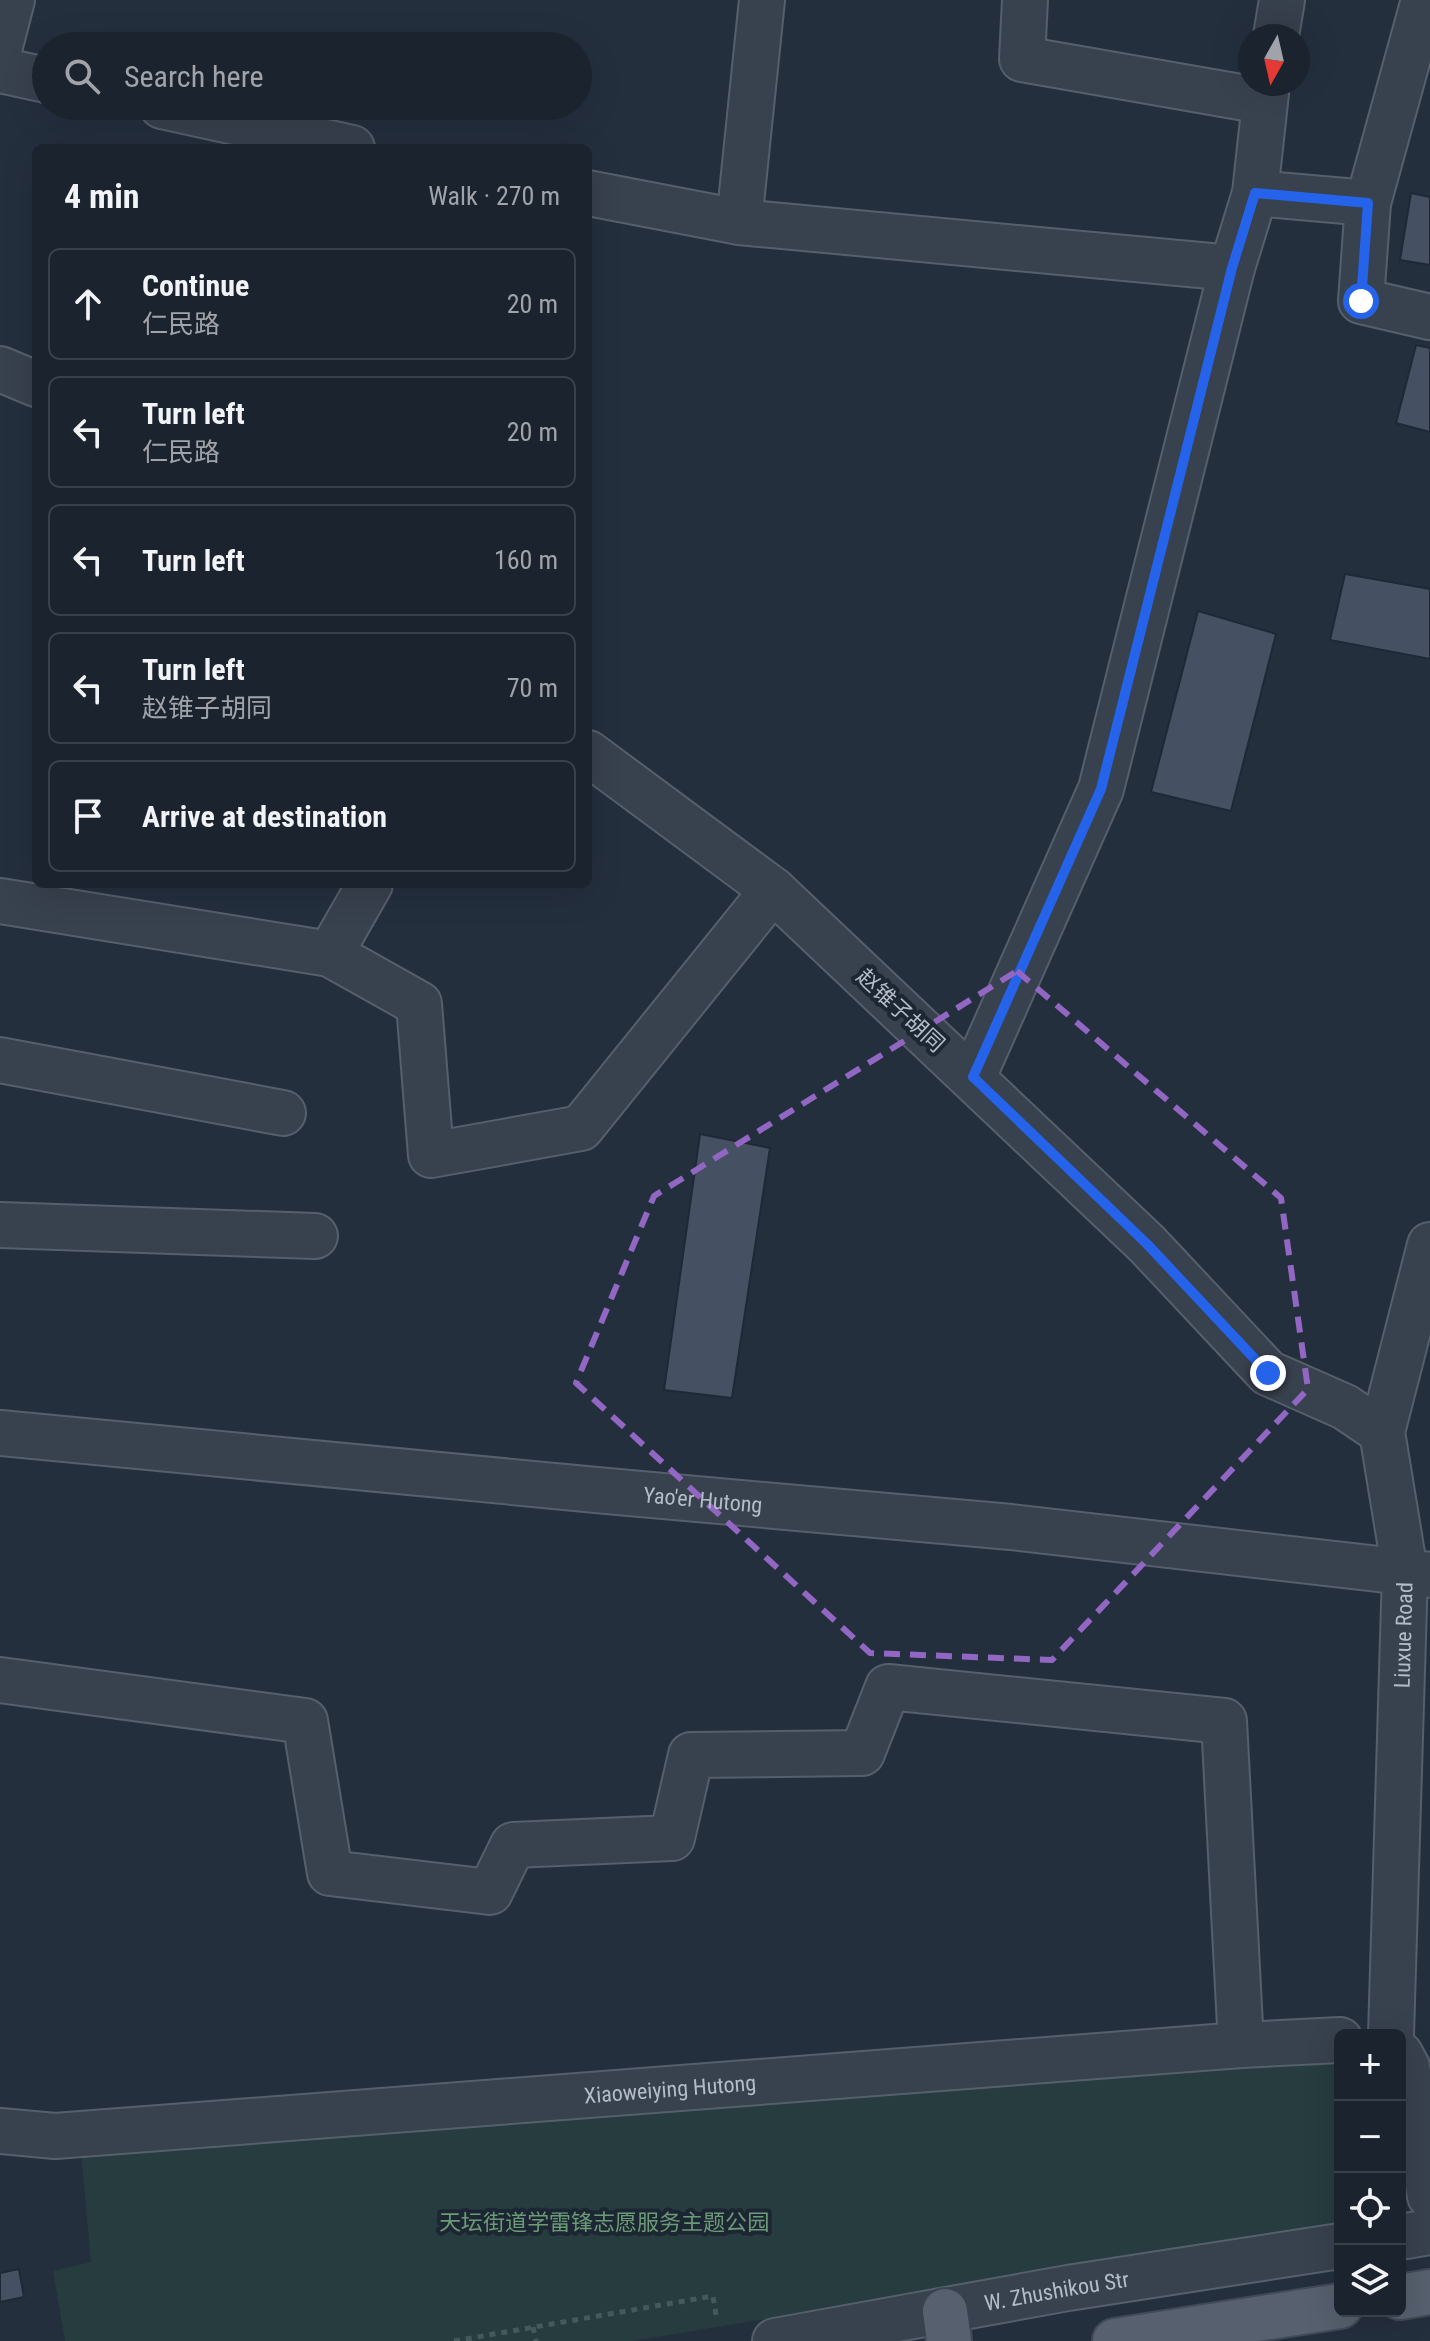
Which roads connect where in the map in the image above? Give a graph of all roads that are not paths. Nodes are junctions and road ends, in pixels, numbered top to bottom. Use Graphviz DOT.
graph roads {
  1 [pos="12,0"];
  2 [pos="762,0"];
  3 [pos="1025,0"];
  4 [pos="1282,0"];
  5 [pos="1424,0"];
  6 [pos="1278,24"];
  7 [pos="0,46"];
  8 [pos="0,70"];
  9 [pos="32,77"];
  10 [pos="1238,89"];
  11 [pos="1265,96"];
  12 [pos="225,120"];
  13 [pos="334,144"];
  14 [pos="1255,193"];
  15 [pos="592,194"];
  16 [pos="1368,203"];
  17 [pos="739,222"];
  18 [pos="1232,268"];
  19 [pos="1430,317"];
  20 [pos="0,369"];
  21 [pos="32,382"];
  22 [pos="592,756"];
  23 [pos="368,888"];
  24 [pos="773,890"];
  25 [pos="0,901"];
  26 [pos="330,954"];
  27 [pos="0,1060"];
  28 [pos="973,1077"];
  29 [pos="283,1113"];
  30 [pos="0,1225"];
  31 [pos="315,1236"];
  32 [pos="1430,1245"];
  33 [pos="1382,1432"];
  34 [pos="0,1433"];
  35 [pos="1417,1574"];
  36 [pos="0,1680"];
  37 [pos="1334,2040"];
  38 [pos="1241,2045"];
  39 [pos="1407,2055"];
  40 [pos="0,2131"];
  41 [pos="1430,2196"];
  42 [pos="1430,2232"];
  43 [pos="1406,2236"];
  44 [pos="1334,2247"];
  45 [pos="1430,2292"];
  46 [pos="1406,2296"];
  47 [pos="1334,2307"];
  48 [pos="947,2326"];
  49 [pos="775,2341"];
  50 [pos="1115,2341"];
  1 -- 7 [label="street"];
  2 -- 17 [label="street"];
  3 -- 10 [label="street"];
  4 -- 6 [label="street"];
  5 -- 16 [label="street"];
  8 -- 9 [label="street"];
  11 -- 14 [label="street"];
  12 -- 13 [label="street"];
  14 -- 16 [label="street"];
  14 -- 18 [label="street"];
  15 -- 17 [label="street"];
  16 -- 19 [label="street"];
  17 -- 18 [label="street"];
  18 -- 28 [label="street"];
  20 -- 21 [label="street"];
  22 -- 24 [label="street, 赵锥子胡同"];
  23 -- 26 [label="street"];
  24 -- 26 [label="street"];
  24 -- 28 [label="street, 赵锥子胡同"];
  25 -- 26 [label="street"];
  27 -- 29 [label="street"];
  28 -- 33 [label="street, 赵锥子胡同"];
  30 -- 31 [label="street"];
  32 -- 33 [label="street, Liuxue Road"];
  33 -- 35 [label="street, Liuxue Road"];
  34 -- 35 [label="street, Yao'er Hutong"];
  35 -- 39 [label="street, Liuxue Road"];
  36 -- 38 [label="street"];
  37 -- 38 [label="street, Xiaoweiying Hutong"];
  38 -- 40 [label="street, Xiaoweiying Hutong"];
  39 -- 41 [label="street, Liuxue Road"];
  42 -- 43 [label="street"];
  44 -- 48 [label="street, W. Zhushikou Str"];
  45 -- 46 [label="main road"];
  47 -- 50 [label="main road"];
  48 -- 49 [label="street, W. Zhushikou Str"];
}
